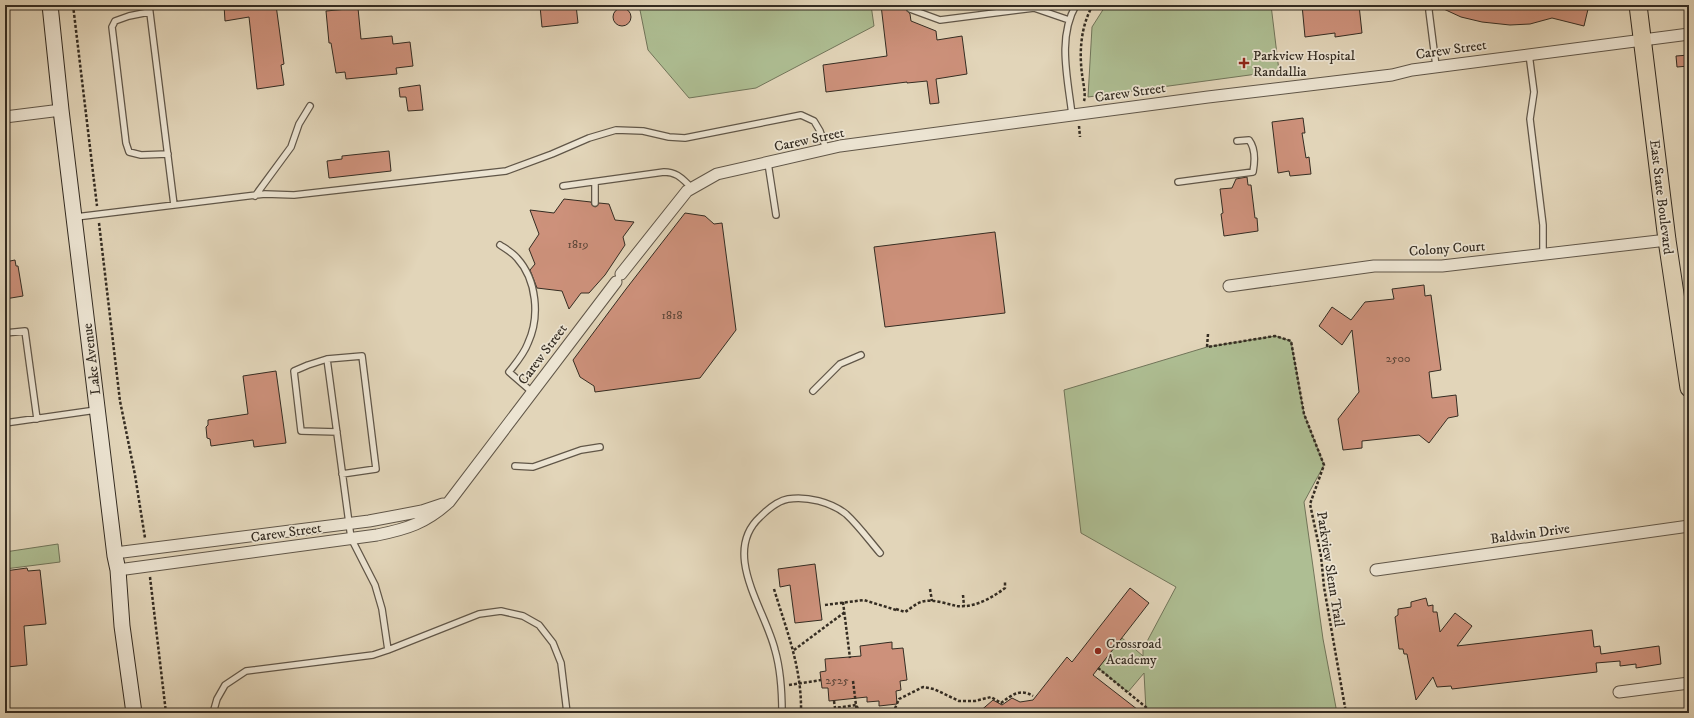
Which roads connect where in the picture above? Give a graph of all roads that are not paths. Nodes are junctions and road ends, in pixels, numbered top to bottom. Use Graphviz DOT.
graph roads {
  1 [pos="50,5"];
  2 [pos="150,5"];
  3 [pos="1076,5"];
  4 [pos="1430,5"];
  5 [pos="1638,5"];
  6 [pos="1034,6"];
  7 [pos="910,9"];
  8 [pos="149,12"];
  9 [pos="1069,20"];
  10 [pos="1689,34"];
  11 [pos="1642,39"];
  12 [pos="1529,54"];
  13 [pos="1436,66"];
  14 [pos="310,106"];
  15 [pos="60,110"];
  16 [pos="1075,115"];
  17 [pos="5,117"];
  18 [pos="1237,141"];
  19 [pos="826,149"];
  20 [pos="168,154"];
  21 [pos="768,163"];
  22 [pos="595,182"];
  23 [pos="1178,182"];
  24 [pos="564,186"];
  25 [pos="692,188"];
  26 [pos="255,196"];
  27 [pos="595,203"];
  28 [pos="174,205"];
  29 [pos="776,215"];
  30 [pos="74,218"];
  31 [pos="1667,240"];
  32 [pos="500,245"];
  33 [pos="1543,254"];
  34 [pos="1230,286"];
  35 [pos="5,334"];
  36 [pos="861,355"];
  37 [pos="327,359"];
  38 [pos="1689,388"];
  39 [pos="813,391"];
  40 [pos="532,392"];
  41 [pos="97,410"];
  42 [pos="37,419"];
  43 [pos="5,423"];
  44 [pos="337,432"];
  45 [pos="600,447"];
  46 [pos="515,466"];
  47 [pos="342,474"];
  48 [pos="449,502"];
  49 [pos="349,524"];
  50 [pos="1689,526"];
  51 [pos="351,538"];
  52 [pos="115,553"];
  53 [pos="880,553"];
  54 [pos="118,570"];
  55 [pos="1376,570"];
  56 [pos="388,650"];
  57 [pos="1689,683"];
  58 [pos="1619,692"];
  59 [pos="134,713"];
  60 [pos="213,713"];
  61 [pos="567,713"];
  62 [pos="782,713"];
  1 -- 15 [label="main road, Lake Avenue"];
  2 -- 8 [label="lane"];
  3 -- 9 [label="lane"];
  4 -- 13 [label="lane"];
  5 -- 11 [label="main road, East State Boulevard"];
  6 -- 7 [label="lane"];
  6 -- 9 [label="lane"];
  8 -- 20 [label="lane"];
  8 -- 20 [label="lane"];
  9 -- 16 [label="lane"];
  10 -- 11 [label="street, Carew Street"];
  11 -- 12 [label="street, Carew Street"];
  11 -- 31 [label="main road, East State Boulevard"];
  12 -- 13 [label="street, Carew Street"];
  12 -- 33 [label="lane"];
  13 -- 16 [label="street, Carew Street"];
  14 -- 26 [label="lane"];
  15 -- 17 [label="street"];
  15 -- 30 [label="main road, Lake Avenue"];
  16 -- 19 [label="street, Carew Street"];
  18 -- 23 [label="lane"];
  19 -- 21 [label="street, Carew Street"];
  19 -- 26 [label="lane"];
  20 -- 28 [label="lane"];
  21 -- 25 [label="street, Carew Street"];
  21 -- 29 [label="lane"];
  22 -- 24 [label="lane"];
  22 -- 25 [label="lane"];
  22 -- 27 [label="lane"];
  25 -- 40 [label="street, Carew Street"];
  26 -- 28 [label="lane"];
  28 -- 30 [label="lane"];
  30 -- 41 [label="main road, Lake Avenue"];
  31 -- 33 [label="street, Colony Court"];
  31 -- 38 [label="main road, East State Boulevard"];
  32 -- 40 [label="lane"];
  33 -- 34 [label="street, Colony Court"];
  35 -- 42 [label="lane"];
  36 -- 39 [label="lane"];
  37 -- 44 [label="lane"];
  37 -- 44 [label="lane"];
  37 -- 47 [label="lane"];
  40 -- 48 [label="street, Carew Street"];
  41 -- 42 [label="lane"];
  41 -- 52 [label="main road, Lake Avenue"];
  42 -- 43 [label="lane"];
  44 -- 47 [label="lane"];
  45 -- 46 [label="lane"];
  47 -- 49 [label="lane"];
  48 -- 49 [label="street, Carew Street"];
  48 -- 51 [label="street, Carew Street"];
  49 -- 51 [label="lane"];
  49 -- 52 [label="street, Carew Street"];
  50 -- 55 [label="street, Baldwin Drive"];
  51 -- 54 [label="street, Carew Street"];
  51 -- 56 [label="lane"];
  52 -- 54 [label="main road, Lake Avenue"];
  53 -- 62 [label="lane"];
  54 -- 59 [label="main road, Lake Avenue"];
  56 -- 60 [label="lane"];
  56 -- 61 [label="lane"];
  57 -- 58 [label="street"];
}
